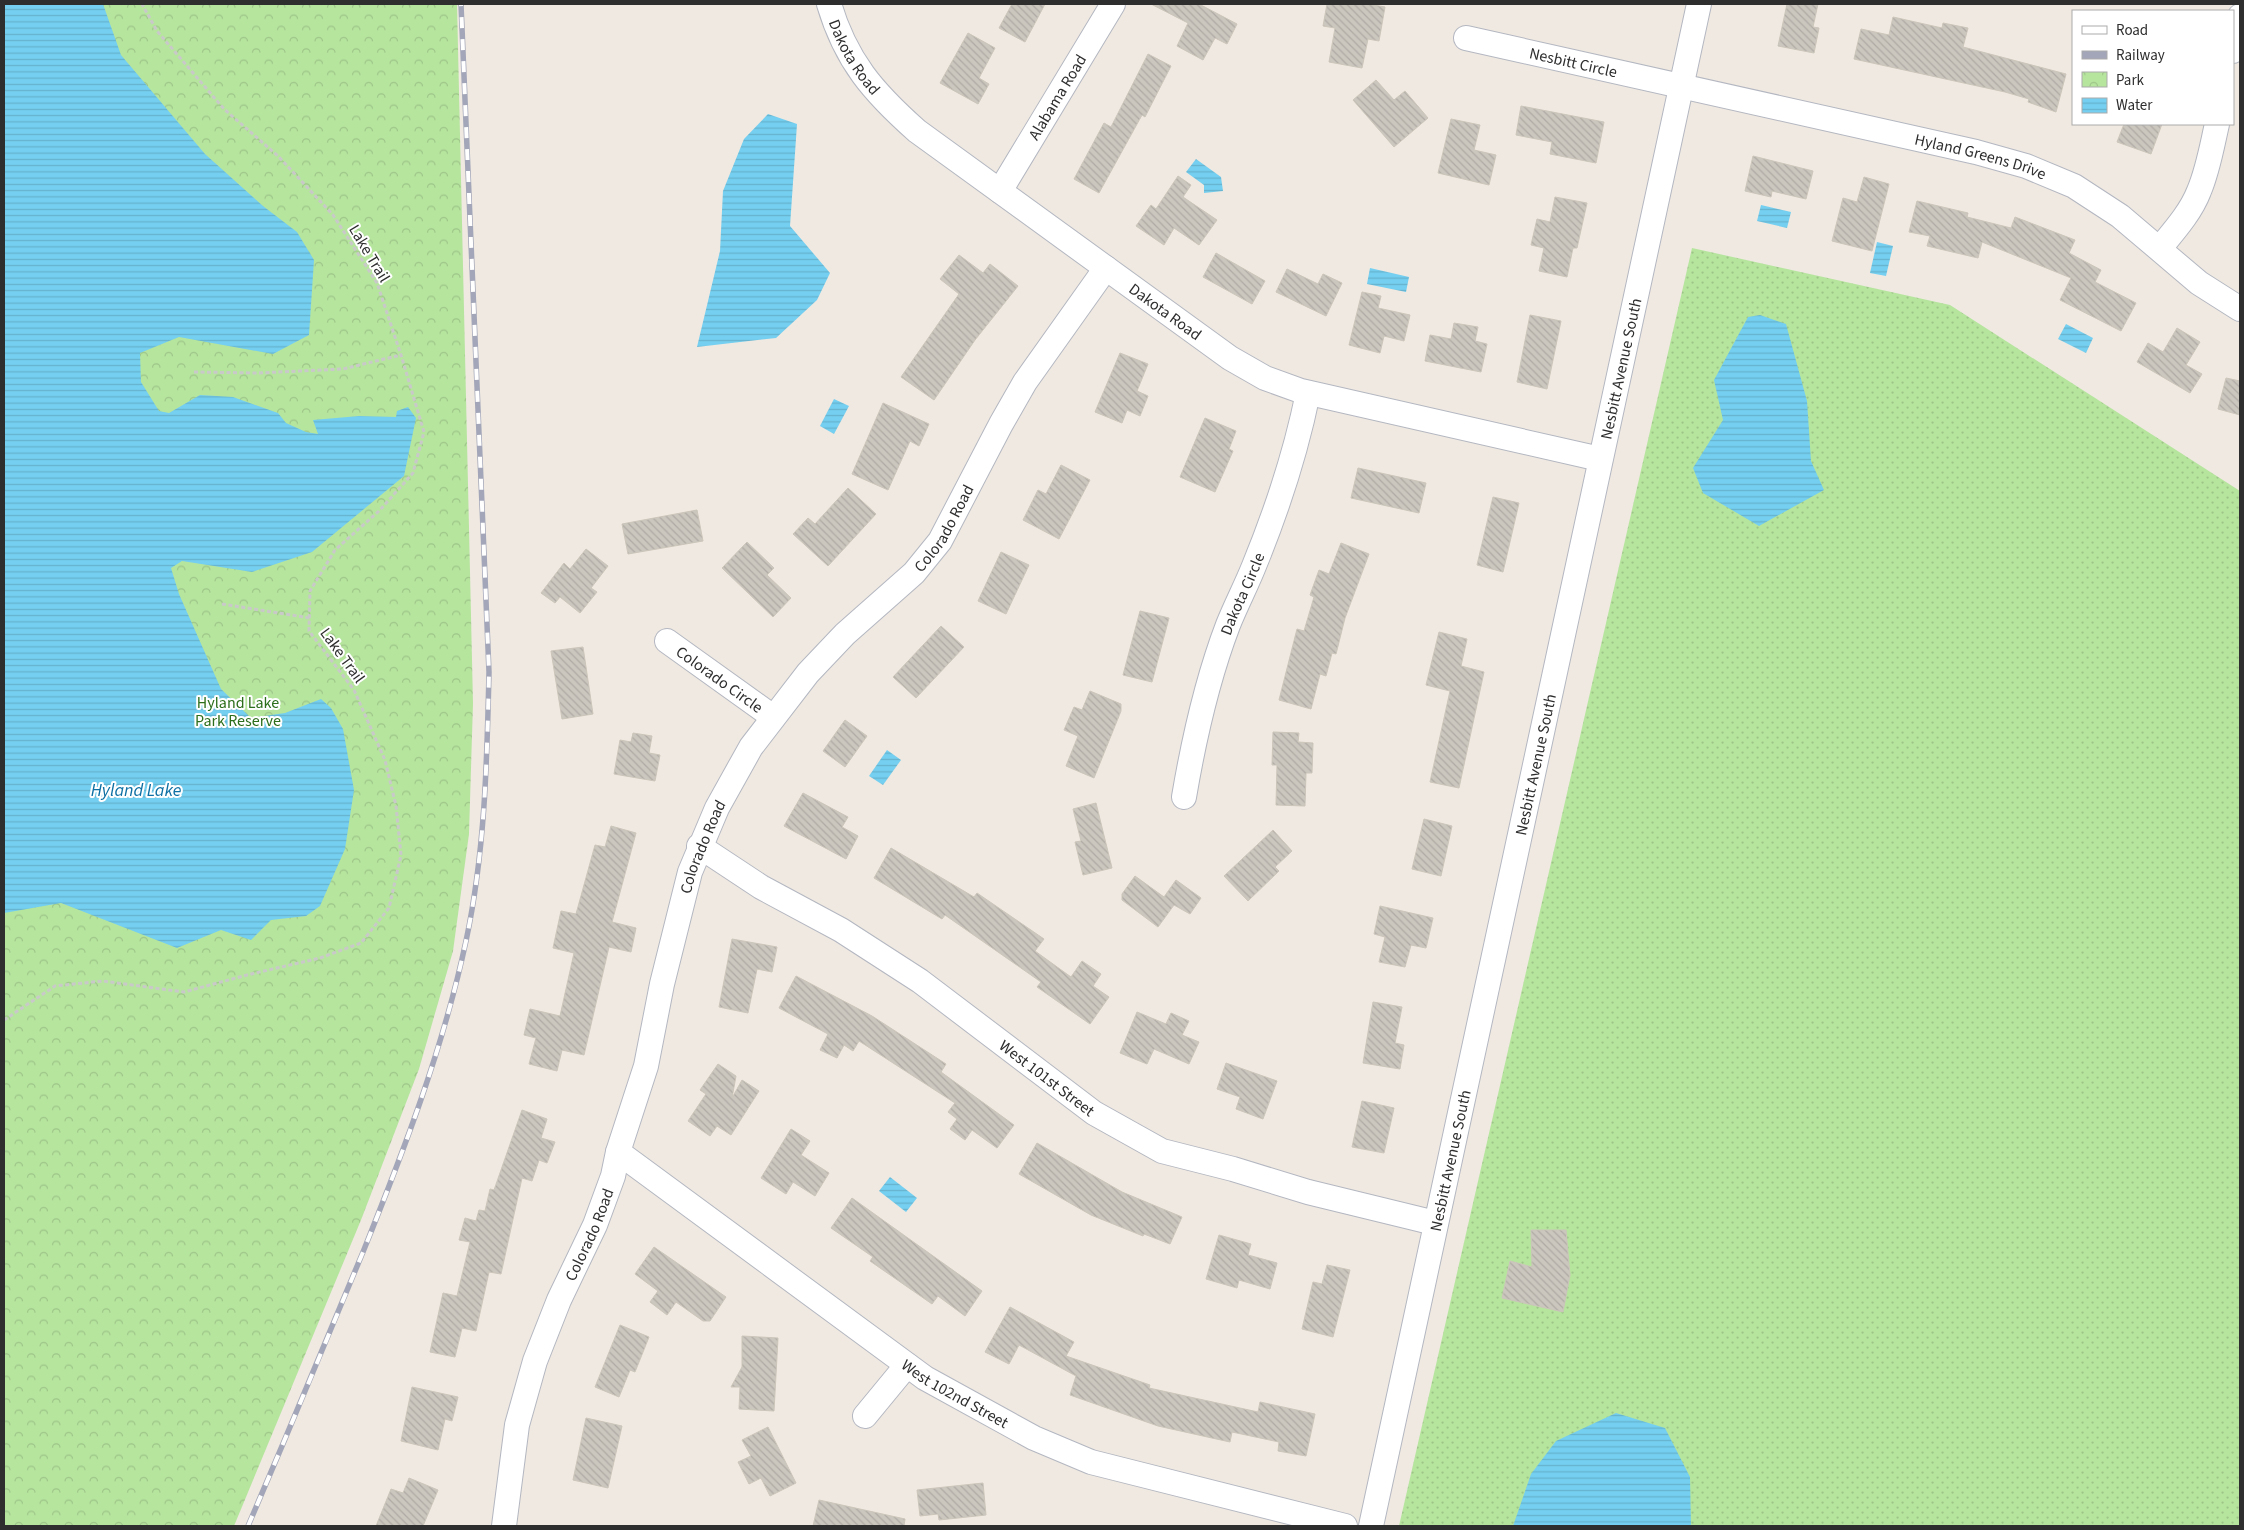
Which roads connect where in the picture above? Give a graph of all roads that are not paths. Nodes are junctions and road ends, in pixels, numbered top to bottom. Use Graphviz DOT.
graph roads {
  1 [pos="829,4"];
  2 [pos="1113,4"];
  3 [pos="1699,4"];
  4 [pos="2240,16"];
  5 [pos="1466,38"];
  6 [pos="2234,46"];
  7 [pos="1681,87"];
  8 [pos="2217,125"];
  9 [pos="1000,190"];
  10 [pos="2160,248"];
  11 [pos="1106,268"];
  12 [pos="2240,309"];
  13 [pos="1308,393"];
  14 [pos="1600,459"];
  15 [pos="667,642"];
  16 [pos="773,717"];
  17 [pos="1184,796"];
  18 [pos="699,846"];
  19 [pos="618,1152"];
  20 [pos="1435,1223"];
  21 [pos="907,1365"];
  22 [pos="865,1416"];
  23 [pos="504,1526"];
  24 [pos="1345,1526"];
  25 [pos="1371,1526"];
  1 -- 9 [label="street, Dakota Road"];
  2 -- 9 [label="street, Alabama Road"];
  3 -- 7 [label="street, Nesbitt Avenue South"];
  4 -- 6 [label="street"];
  5 -- 7 [label="street, Nesbitt Circle"];
  7 -- 10 [label="street, Hyland Greens Drive"];
  7 -- 14 [label="street, Nesbitt Avenue South"];
  8 -- 10 [label="street"];
  9 -- 11 [label="street, Dakota Road"];
  10 -- 12 [label="street, Hyland Greens Drive"];
  11 -- 13 [label="street, Dakota Road"];
  11 -- 16 [label="street, Colorado Road"];
  13 -- 14 [label="street, Dakota Road"];
  13 -- 17 [label="street, Dakota Circle"];
  14 -- 20 [label="street, Nesbitt Avenue South"];
  15 -- 16 [label="street, Colorado Circle"];
  16 -- 18 [label="street, Colorado Road"];
  18 -- 19 [label="street, Colorado Road"];
  18 -- 20 [label="street, West 101st Street"];
  19 -- 21 [label="street, West 102nd Street"];
  19 -- 23 [label="street, Colorado Road"];
  20 -- 25 [label="street, Nesbitt Avenue South"];
  21 -- 22 [label="street"];
  21 -- 24 [label="street, West 102nd Street"];
}
